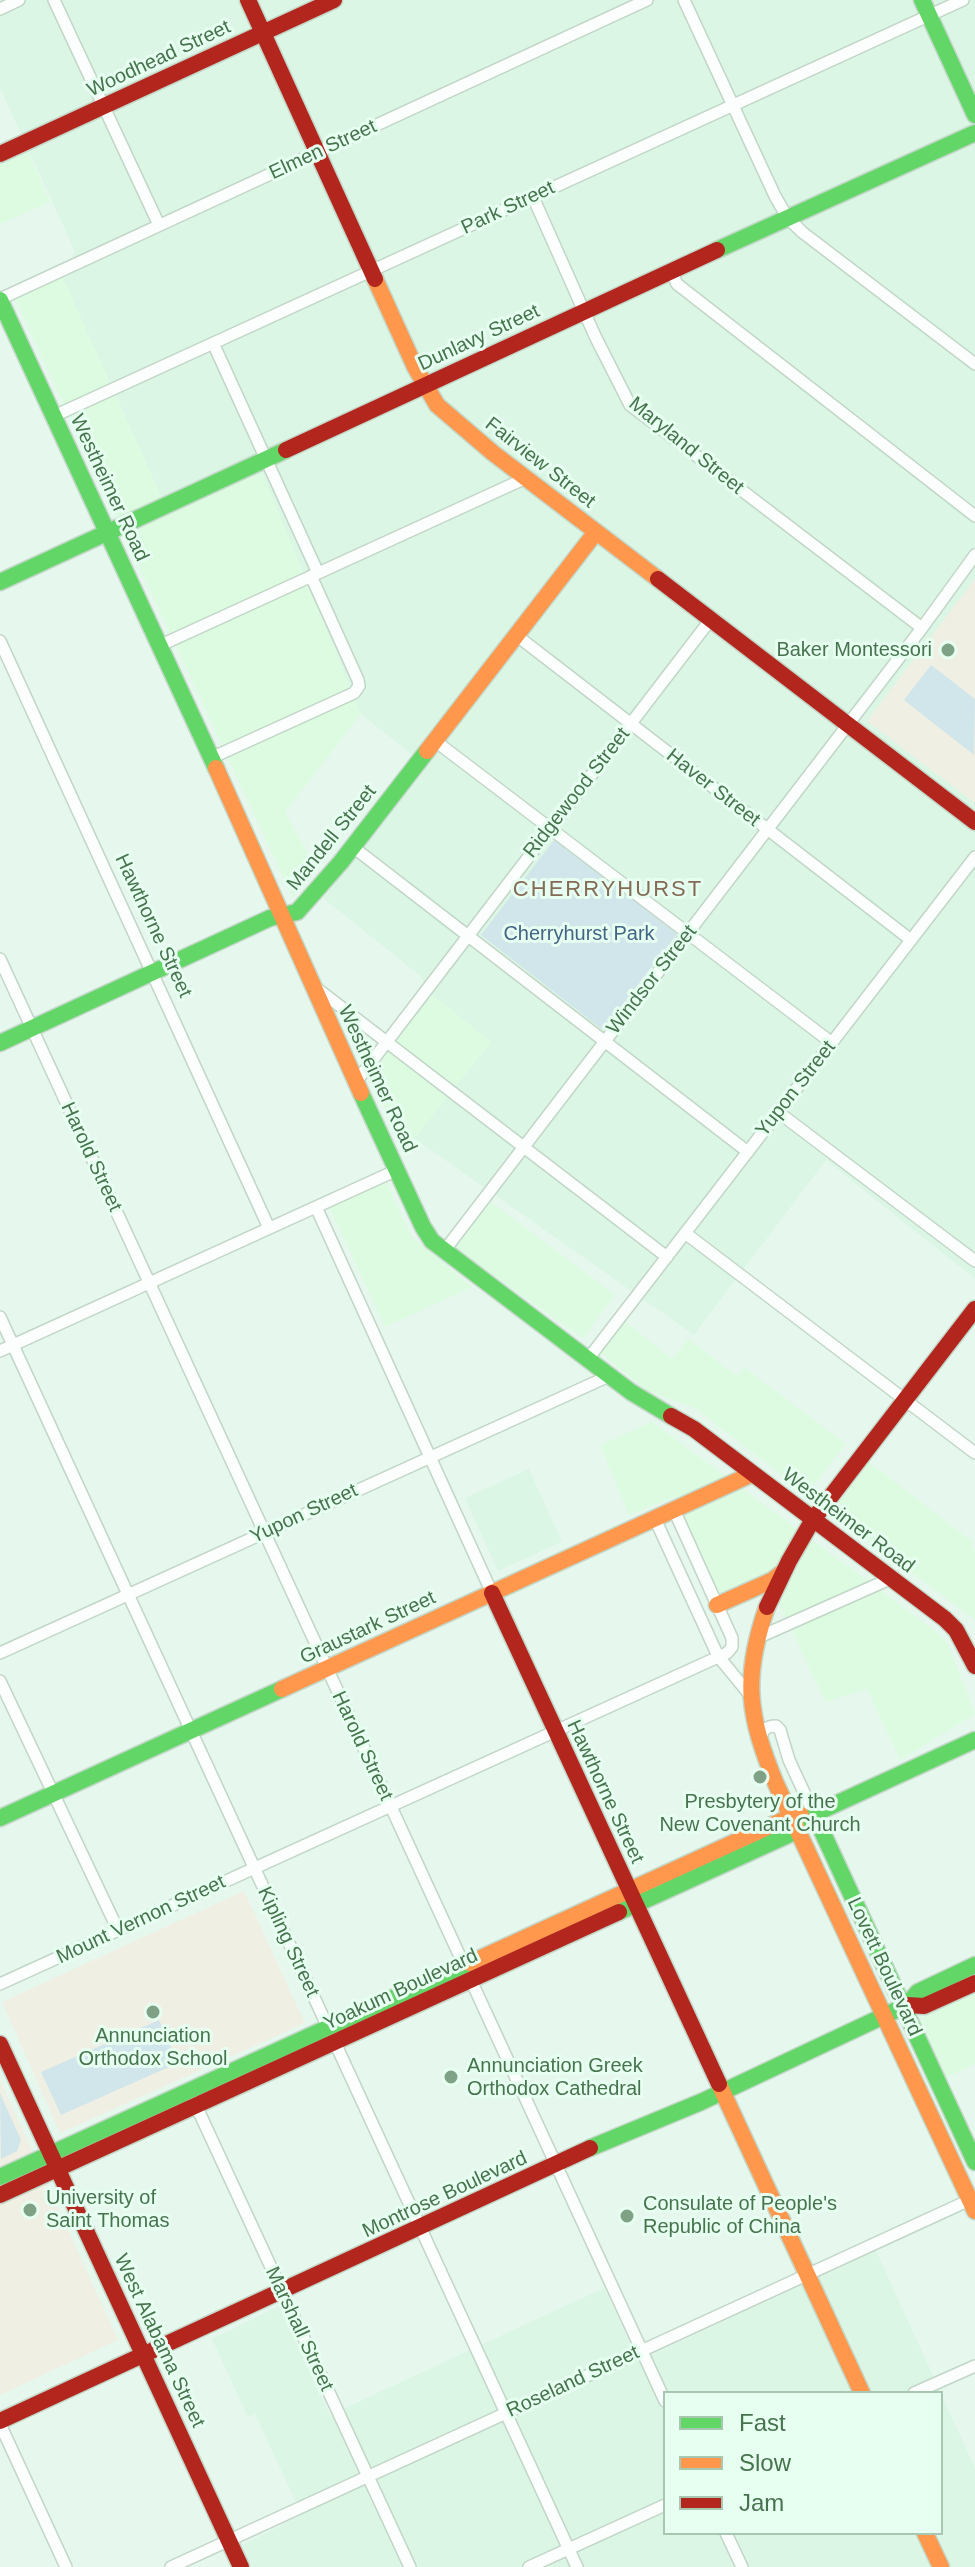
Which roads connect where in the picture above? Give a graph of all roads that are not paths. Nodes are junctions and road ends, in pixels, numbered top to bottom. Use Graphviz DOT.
graph roads {
  1 [pos="19,0"];
  2 [pos="54,0"];
  3 [pos="248,0"];
  4 [pos="334,0"];
  5 [pos="647,0"];
  6 [pos="684,0"];
  7 [pos="963,0"];
  8 [pos="926,8"];
  9 [pos="0,9"];
  10 [pos="263,33"];
  11 [pos="733,105"];
  12 [pos="104,106"];
  13 [pos="975,115"];
  14 [pos="975,133"];
  15 [pos="318,152"];
  16 [pos="0,154"];
  17 [pos="533,197"];
  18 [pos="787,217"];
  19 [pos="159,225"];
  20 [pos="372,270"];
  21 [pos="671,271"];
  22 [pos="0,300"];
  23 [pos="584,311"];
  24 [pos="213,343"];
  25 [pos="975,364"];
  26 [pos="424,385"];
  27 [pos="54,416"];
  28 [pos="266,459"];
  29 [pos="526,478"];
  30 [pos="975,516"];
  31 [pos="108,532"];
  32 [pos="596,532"];
  33 [pos="975,555"];
  34 [pos="315,575"];
  35 [pos="0,582"];
  36 [pos="711,619"];
  37 [pos="922,628"];
  38 [pos="516,635"];
  39 [pos="0,641"];
  40 [pos="161,645"];
  41 [pos="630,724"];
  42 [pos="848,724"];
  43 [pos="434,740"];
  44 [pos="211,758"];
  45 [pos="975,822"];
  46 [pos="550,828"];
  47 [pos="767,829"];
  48 [pos="353,847"];
  49 [pos="975,857"];
  50 [pos="282,916"];
  51 [pos="688,933"];
  52 [pos="468,935"];
  53 [pos="911,940"];
  54 [pos="0,959"];
  55 [pos="152,973"];
  56 [pos="313,986"];
  57 [pos="32,1028"];
  58 [pos="605,1041"];
  59 [pos="387,1042"];
  60 [pos="0,1043"];
  61 [pos="832,1043"];
  62 [pos="356,1082"];
  63 [pos="778,1112"];
  64 [pos="524,1147"];
  65 [pos="748,1152"];
  66 [pos="397,1170"];
  67 [pos="316,1207"];
  68 [pos="269,1228"];
  69 [pos="685,1233"];
  70 [pos="444,1251"];
  71 [pos="667,1257"];
  72 [pos="975,1261"];
  73 [pos="149,1283"];
  74 [pos="975,1309"];
  75 [pos="0,1317"];
  76 [pos="13,1345"];
  77 [pos="0,1351"];
  78 [pos="588,1359"];
  79 [pos="609,1376"];
  80 [pos="905,1398"];
  81 [pos="975,1453"];
  82 [pos="429,1456"];
  83 [pos="752,1474"];
  84 [pos="674,1510"];
  85 [pos="655,1519"];
  86 [pos="812,1521"];
  87 [pos="263,1532"];
  88 [pos="784,1571"];
  89 [pos="892,1578"];
  90 [pos="492,1593"];
  91 [pos="128,1595"];
  92 [pos="717,1605"];
  93 [pos="757,1638"];
  94 [pos="0,1653"];
  95 [pos="718,1656"];
  96 [pos="974,1663"];
  97 [pos="326,1669"];
  98 [pos="0,1681"];
  99 [pos="750,1695"];
  100 [pos="191,1731"];
  101 [pos="554,1731"];
  102 [pos="760,1739"];
  103 [pos="975,1740"];
  104 [pos="54,1794"];
  105 [pos="389,1806"];
  106 [pos="814,1814"];
  107 [pos="0,1818"];
  108 [pos="796,1823"];
  109 [pos="254,1868"];
  110 [pos="627,1889"];
  111 [pos="634,1905"];
  112 [pos="118,1930"];
  113 [pos="975,1965"];
  114 [pos="468,1973"];
  115 [pos="975,1983"];
  116 [pos="0,1984"];
  117 [pos="905,2006"];
  118 [pos="884,2015"];
  119 [pos="331,2035"];
  120 [pos="0,2044"];
  121 [pos="723,2093"];
  122 [pos="192,2098"];
  123 [pos="54,2162"];
  124 [pos="975,2162"];
  125 [pos="556,2166"];
  126 [pos="0,2177"];
  127 [pos="0,2195"];
  128 [pos="973,2203"];
  129 [pos="420,2228"];
  130 [pos="806,2275"];
  131 [pos="282,2292"];
  132 [pos="642,2351"];
  133 [pos="143,2355"];
  134 [pos="975,2366"];
  135 [pos="861,2391"];
  136 [pos="919,2391"];
  137 [pos="663,2397"];
  138 [pos="506,2413"];
  139 [pos="0,2422"];
  140 [pos="368,2477"];
  141 [pos="663,2506"];
  142 [pos="727,2535"];
  143 [pos="926,2535"];
  144 [pos="229,2540"];
  145 [pos="569,2549"];
  146 [pos="66,2567"];
  147 [pos="171,2567"];
  148 [pos="241,2567"];
  149 [pos="410,2567"];
  150 [pos="529,2567"];
  151 [pos="577,2567"];
  152 [pos="742,2567"];
  153 [pos="941,2567"];
  1 -- 9 [label="street"];
  2 -- 12 [label="street"];
  3 -- 10 [label="street, Fairview Street"];
  4 -- 10 [label="street, Woodhead Street"];
  5 -- 15 [label="street, Elmen Street"];
  6 -- 11 [label="street"];
  7 -- 8 [label="street, Park Street"];
  8 -- 11 [label="street, Park Street"];
  8 -- 13 [label="street"];
  10 -- 12 [label="street, Woodhead Street"];
  10 -- 15 [label="street, Fairview Street"];
  11 -- 17 [label="street, Park Street"];
  11 -- 18 [label="street"];
  12 -- 16 [label="street, Woodhead Street"];
  12 -- 19 [label="street"];
  14 -- 18 [label="street, Dunlavy Street"];
  15 -- 19 [label="street, Elmen Street"];
  15 -- 20 [label="street, Fairview Street"];
  17 -- 20 [label="street, Park Street"];
  17 -- 23 [label="street, Maryland Street"];
  18 -- 21 [label="street, Dunlavy Street"];
  18 -- 25 [label="street"];
  19 -- 22 [label="street, Elmen Street"];
  20 -- 24 [label="street, Park Street"];
  20 -- 26 [label="street, Fairview Street"];
  21 -- 23 [label="street, Dunlavy Street"];
  21 -- 30 [label="street"];
  22 -- 27 [label="street, Westheimer Road"];
  23 -- 26 [label="street, Dunlavy Street"];
  23 -- 37 [label="street, Maryland Street"];
  24 -- 27 [label="street, Park Street"];
  24 -- 28 [label="street"];
  26 -- 28 [label="street, Dunlavy Street"];
  26 -- 29 [label="street, Fairview Street"];
  27 -- 31 [label="street, Westheimer Road"];
  28 -- 31 [label="street, Dunlavy Street"];
  28 -- 34 [label="street"];
  29 -- 32 [label="street, Fairview Street"];
  29 -- 34 [label="street"];
  31 -- 35 [label="street, Dunlavy Street"];
  31 -- 40 [label="street, Westheimer Road"];
  32 -- 36 [label="street, Fairview Street"];
  32 -- 38 [label="street, Mandell Street"];
  33 -- 37 [label="street, Windsor Street"];
  34 -- 40 [label="street"];
  34 -- 44 [label="street"];
  36 -- 41 [label="street, Ridgewood Street"];
  36 -- 42 [label="street, Fairview Street"];
  37 -- 42 [label="street, Windsor Street"];
  38 -- 41 [label="street, Haver Street"];
  38 -- 43 [label="street, Mandell Street"];
  39 -- 55 [label="street, Hawthorne Street"];
  40 -- 44 [label="street, Westheimer Road"];
  41 -- 46 [label="street, Ridgewood Street"];
  41 -- 47 [label="street, Haver Street"];
  42 -- 45 [label="street, Fairview Street"];
  42 -- 47 [label="street, Windsor Street"];
  43 -- 46 [label="street"];
  43 -- 48 [label="street, Mandell Street"];
  44 -- 50 [label="street, Westheimer Road"];
  46 -- 51 [label="street"];
  46 -- 52 [label="street, Ridgewood Street"];
  47 -- 51 [label="street, Windsor Street"];
  47 -- 53 [label="street, Haver Street"];
  48 -- 50 [label="street, Mandell Street"];
  48 -- 52 [label="street"];
  49 -- 53 [label="street, Yupon Street"];
  50 -- 55 [label="street, Mandell Street"];
  50 -- 56 [label="street, Westheimer Road"];
  51 -- 58 [label="street, Windsor Street"];
  51 -- 61 [label="street"];
  52 -- 58 [label="street"];
  52 -- 59 [label="street, Ridgewood Street"];
  53 -- 61 [label="street, Yupon Street"];
  54 -- 57 [label="street, Harold Street"];
  55 -- 57 [label="street, Mandell Street"];
  55 -- 68 [label="street, Hawthorne Street"];
  56 -- 59 [label="street"];
  56 -- 62 [label="street, Westheimer Road"];
  57 -- 60 [label="street, Mandell Street"];
  57 -- 73 [label="street, Harold Street"];
  58 -- 64 [label="street, Windsor Street"];
  58 -- 65 [label="street"];
  59 -- 62 [label="street, Ridgewood Street"];
  59 -- 64 [label="street"];
  61 -- 63 [label="street, Yupon Street"];
  62 -- 66 [label="street, Westheimer Road"];
  63 -- 65 [label="street, Yupon Street"];
  63 -- 72 [label="street"];
  64 -- 70 [label="street, Windsor Street"];
  64 -- 71 [label="street"];
  65 -- 69 [label="street, Yupon Street"];
  66 -- 67 [label="street"];
  66 -- 70 [label="street, Westheimer Road"];
  67 -- 68 [label="street"];
  67 -- 82 [label="street, Hawthorne Street"];
  68 -- 73 [label="street"];
  69 -- 71 [label="street, Yupon Street"];
  69 -- 80 [label="street"];
  70 -- 78 [label="street, Westheimer Road"];
  71 -- 78 [label="street, Yupon Street"];
  73 -- 76 [label="street"];
  73 -- 87 [label="street, Harold Street"];
  74 -- 80 [label="street"];
  75 -- 76 [label="street, Kipling Street"];
  76 -- 77 [label="street"];
  76 -- 91 [label="street, Kipling Street"];
  78 -- 79 [label="street, Westheimer Road"];
  79 -- 82 [label="street, Yupon Street"];
  79 -- 83 [label="street, Westheimer Road"];
  80 -- 81 [label="street"];
  80 -- 86 [label="street"];
  82 -- 87 [label="street, Yupon Street"];
  82 -- 90 [label="street, Hawthorne Street"];
  83 -- 84 [label="street, Graustark Street"];
  83 -- 86 [label="street, Westheimer Road"];
  84 -- 85 [label="street, Graustark Street"];
  84 -- 92 [label="street"];
  85 -- 90 [label="street, Graustark Street"];
  85 -- 95 [label="street, Lovett Boulevard"];
  86 -- 88 [label="street"];
  86 -- 89 [label="street, Westheimer Road"];
  87 -- 91 [label="street, Yupon Street"];
  87 -- 97 [label="street, Harold Street"];
  88 -- 92 [label="street"];
  88 -- 93 [label="street"];
  89 -- 93 [label="street"];
  89 -- 96 [label="street, Westheimer Road"];
  90 -- 97 [label="street, Graustark Street"];
  90 -- 101 [label="street, Hawthorne Street"];
  91 -- 94 [label="street, Yupon Street"];
  91 -- 100 [label="street, Kipling Street"];
  92 -- 95 [label="street"];
  93 -- 99 [label="street"];
  95 -- 99 [label="street, Lovett Boulevard"];
  95 -- 101 [label="street, Mount Vernon Street"];
  97 -- 100 [label="street, Graustark Street"];
  97 -- 105 [label="street, Harold Street"];
  98 -- 104 [label="street"];
  99 -- 102 [label="street, Lovett Boulevard"];
  100 -- 104 [label="street, Graustark Street"];
  100 -- 109 [label="street, Kipling Street"];
  101 -- 105 [label="street, Mount Vernon Street"];
  101 -- 110 [label="street, Hawthorne Street"];
  102 -- 106 [label="street, Lovett Boulevard"];
  102 -- 108 [label="street, Lovett Boulevard"];
  103 -- 106 [label="street, Yoakum Boulevard"];
  104 -- 107 [label="street, Graustark Street"];
  104 -- 112 [label="street"];
  105 -- 109 [label="street, Mount Vernon Street"];
  105 -- 114 [label="street, Harold Street"];
  106 -- 108 [label="street, Yoakum Boulevard"];
  106 -- 117 [label="street, Lovett Boulevard"];
  108 -- 110 [label="street, Yoakum Boulevard"];
  108 -- 111 [label="street, Yoakum Boulevard"];
  108 -- 118 [label="street, Lovett Boulevard"];
  109 -- 112 [label="street, Mount Vernon Street"];
  109 -- 119 [label="street, Kipling Street"];
  110 -- 111 [label="street, Hawthorne Street"];
  110 -- 114 [label="street, Yoakum Boulevard"];
  111 -- 114 [label="street, Yoakum Boulevard"];
  111 -- 121 [label="street, Hawthorne Street"];
  112 -- 116 [label="street, Mount Vernon Street"];
  113 -- 117 [label="street, Montrose Boulevard"];
  114 -- 119 [label="street, Yoakum Boulevard"];
  114 -- 125 [label="street, Harold Street"];
  115 -- 117 [label="street, Montrose Boulevard"];
  117 -- 118 [label="street, Montrose Boulevard"];
  117 -- 124 [label="street, Lovett Boulevard"];
  118 -- 121 [label="street, Montrose Boulevard"];
  118 -- 128 [label="street, Lovett Boulevard"];
  119 -- 122 [label="street, Yoakum Boulevard"];
  119 -- 129 [label="street, Kipling Street"];
  120 -- 123 [label="street, West Alabama Street"];
  121 -- 125 [label="street, Montrose Boulevard"];
  121 -- 130 [label="street, Hawthorne Street"];
  122 -- 123 [label="street, Yoakum Boulevard"];
  122 -- 131 [label="street, Marshall Street"];
  123 -- 126 [label="street, Yoakum Boulevard"];
  123 -- 127 [label="street, Yoakum Boulevard"];
  123 -- 133 [label="street, West Alabama Street"];
  125 -- 129 [label="street, Montrose Boulevard"];
  125 -- 132 [label="street, Harold Street"];
  128 -- 130 [label="street, Roseland Street"];
  129 -- 131 [label="street, Montrose Boulevard"];
  129 -- 138 [label="street, Kipling Street"];
  130 -- 132 [label="street, Roseland Street"];
  130 -- 135 [label="street, Hawthorne Street"];
  131 -- 133 [label="street, Montrose Boulevard"];
  131 -- 140 [label="street, Marshall Street"];
  132 -- 137 [label="street, Harold Street"];
  132 -- 138 [label="street, Roseland Street"];
  133 -- 139 [label="street, Montrose Boulevard"];
  133 -- 144 [label="street, West Alabama Street"];
  134 -- 136 [label="street"];
  138 -- 140 [label="street, Roseland Street"];
  138 -- 145 [label="street, Kipling Street"];
  139 -- 146 [label="street"];
  140 -- 144 [label="street, Roseland Street"];
  140 -- 149 [label="street, Marshall Street"];
  141 -- 145 [label="street"];
  142 -- 152 [label="street"];
  143 -- 153 [label="street"];
  144 -- 147 [label="street, Roseland Street"];
  144 -- 148 [label="street, West Alabama Street"];
  145 -- 150 [label="street"];
  145 -- 151 [label="street, Kipling Street"];
}
